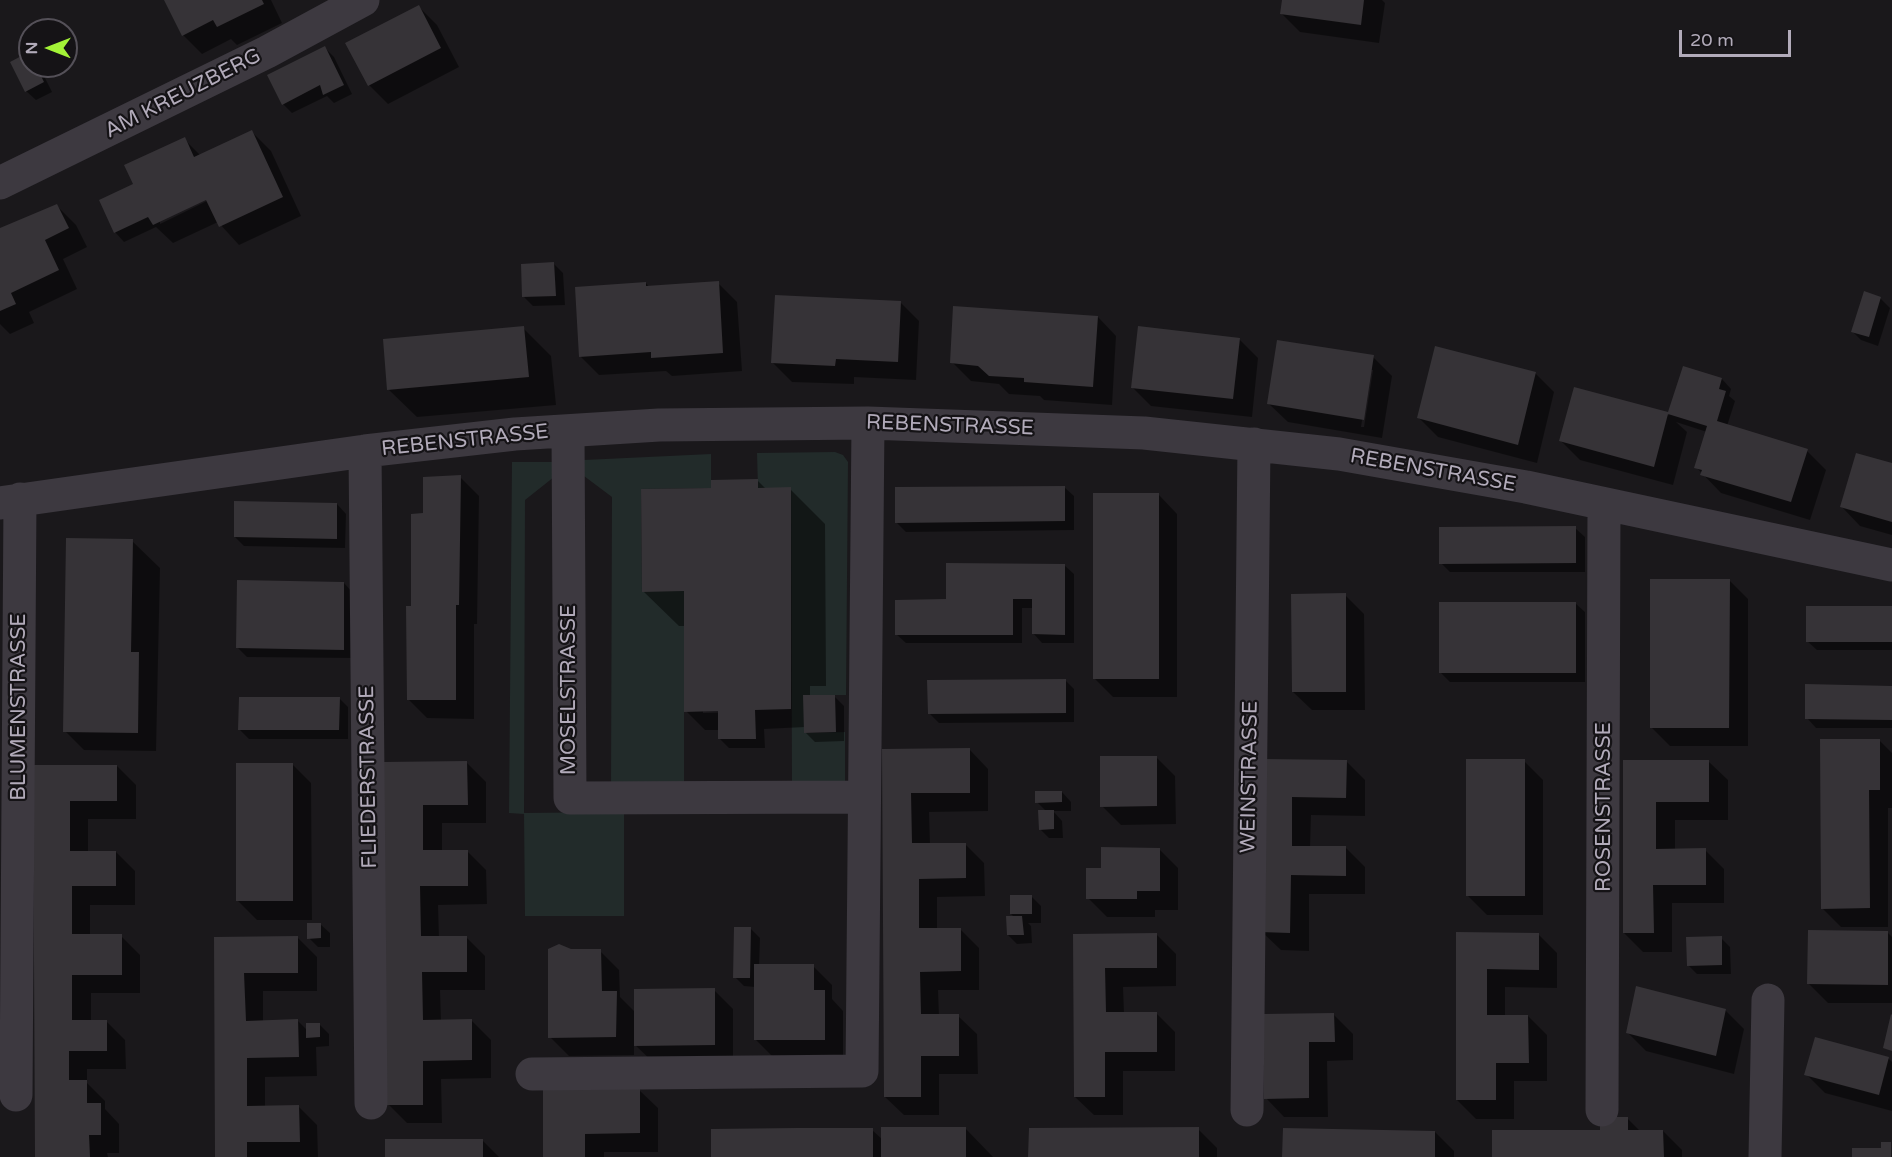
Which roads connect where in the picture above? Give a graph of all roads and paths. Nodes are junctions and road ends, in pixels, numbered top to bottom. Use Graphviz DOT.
graph roads {
  1 [pos="363,0"];
  2 [pos="0,183"];
  3 [pos="868,423"];
  4 [pos="568,432"];
  5 [pos="1254,444"];
  6 [pos="365,451"];
  7 [pos="10,501"];
  8 [pos="1604,504"];
  9 [pos="1892,564"];
  10 [pos="864,797"];
  11 [pos="1768,1000"];
  12 [pos="532,1074"];
  13 [pos="16,1095"];
  14 [pos="371,1103"];
  15 [pos="1247,1110"];
  16 [pos="1602,1110"];
  17 [pos="1765,1157"];
  1 -- 2 [label="street, AM KREUZBERG"];
  3 -- 4 [label="street, REBENSTRASSE"];
  3 -- 5 [label="street, REBENSTRASSE"];
  3 -- 10 [label="street"];
  4 -- 6 [label="street, REBENSTRASSE"];
  4 -- 10 [label="street, MOSELSTRASSE"];
  5 -- 8 [label="street, REBENSTRASSE"];
  5 -- 15 [label="street, WEINSTRASSE"];
  6 -- 7 [label="street, REBENSTRASSE"];
  6 -- 14 [label="street, FLIEDERSTRASSE"];
  7 -- 13 [label="street, BLUMENSTRASSE"];
  8 -- 9 [label="street, REBENSTRASSE"];
  8 -- 16 [label="street, ROSENSTRASSE"];
  10 -- 12 [label="street"];
  11 -- 17 [label="street"];
}
